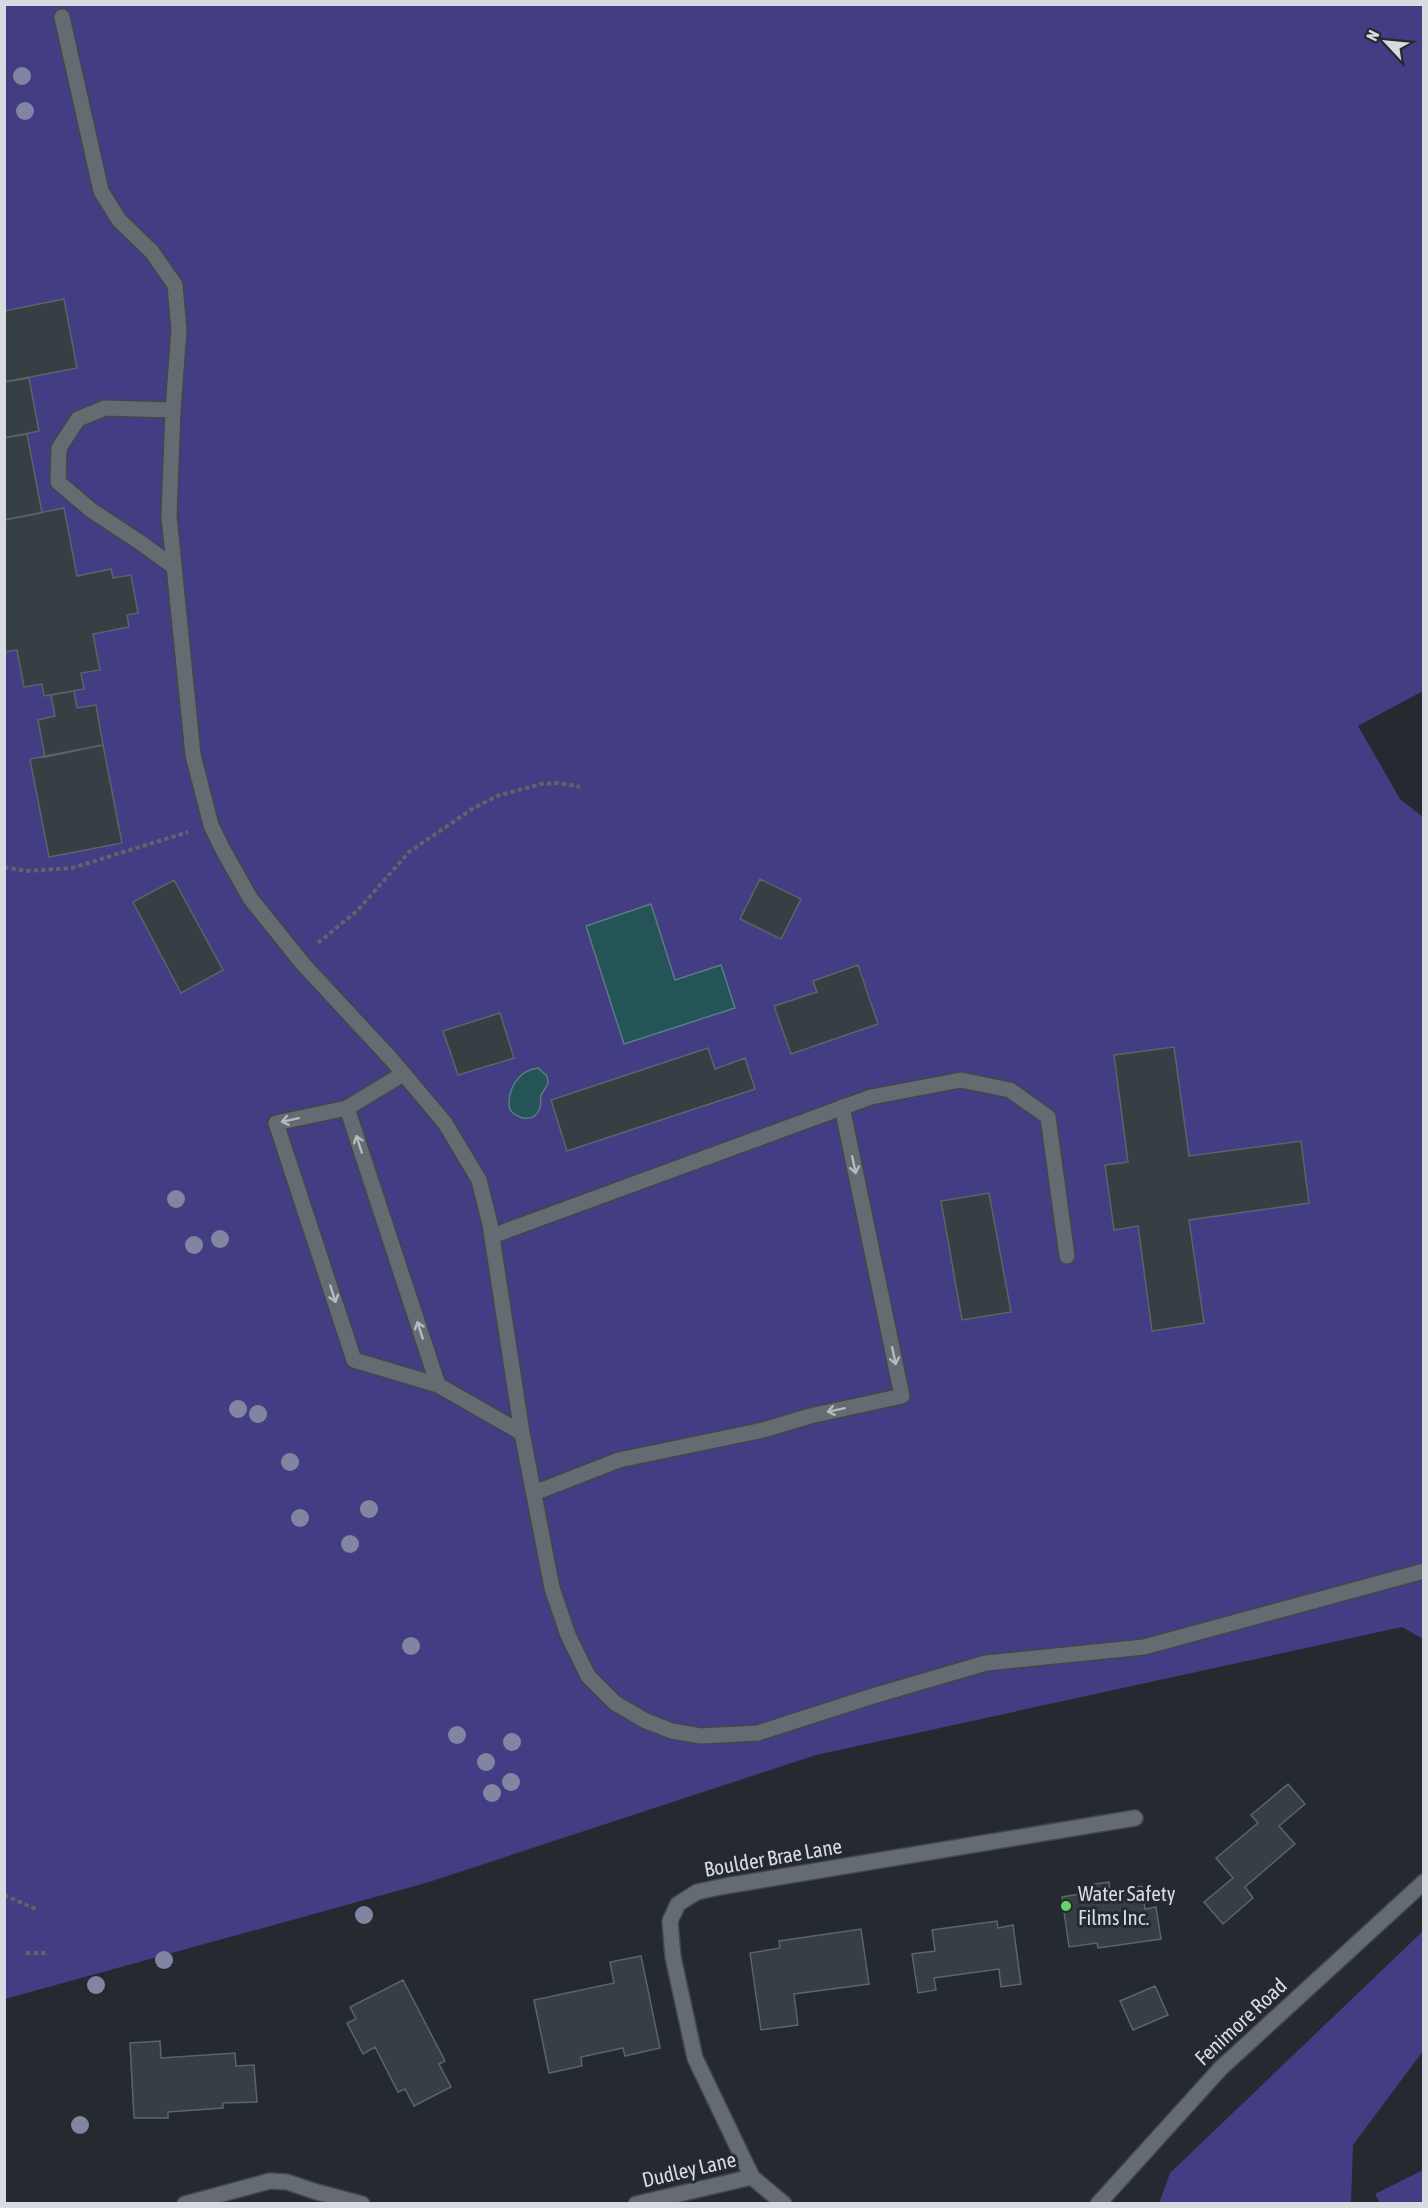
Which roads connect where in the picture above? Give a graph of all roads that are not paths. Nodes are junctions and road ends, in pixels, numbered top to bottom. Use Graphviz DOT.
graph roads {
  1 [pos="62,17"];
  2 [pos="173,410"];
  3 [pos="174,567"];
  4 [pos="403,1074"];
  5 [pos="843,1107"];
  6 [pos="347,1108"];
  7 [pos="492,1236"];
  8 [pos="1067,1256"];
  9 [pos="438,1385"];
  10 [pos="522,1433"];
  11 [pos="534,1493"];
  12 [pos="1424,1571"];
  13 [pos="1135,1818"];
  14 [pos="1424,1882"];
  15 [pos="752,2177"];
  16 [pos="185,2204"];
  17 [pos="362,2204"];
  18 [pos="636,2204"];
  19 [pos="784,2204"];
  20 [pos="1098,2204"];
  1 -- 2 [label="street"];
  2 -- 3 [label="street"];
  2 -- 3 [label="street"];
  3 -- 4 [label="street"];
  4 -- 6 [label="street"];
  4 -- 7 [label="street"];
  5 -- 7 [label="street"];
  5 -- 8 [label="street"];
  5 -- 11 [label="street, one-way"];
  9 -- 6 [label="street, one-way"];
  6 -- 9 [label="street, one-way"];
  7 -- 10 [label="street"];
  9 -- 10 [label="street"];
  10 -- 11 [label="street"];
  11 -- 12 [label="street"];
  13 -- 15 [label="street, Boulder Brae Lane"];
  14 -- 20 [label="street, Fenimore Road"];
  15 -- 18 [label="street, Dudley Lane"];
  15 -- 19 [label="street, Boulder Brae Lane"];
  16 -- 17 [label="street"];
}
